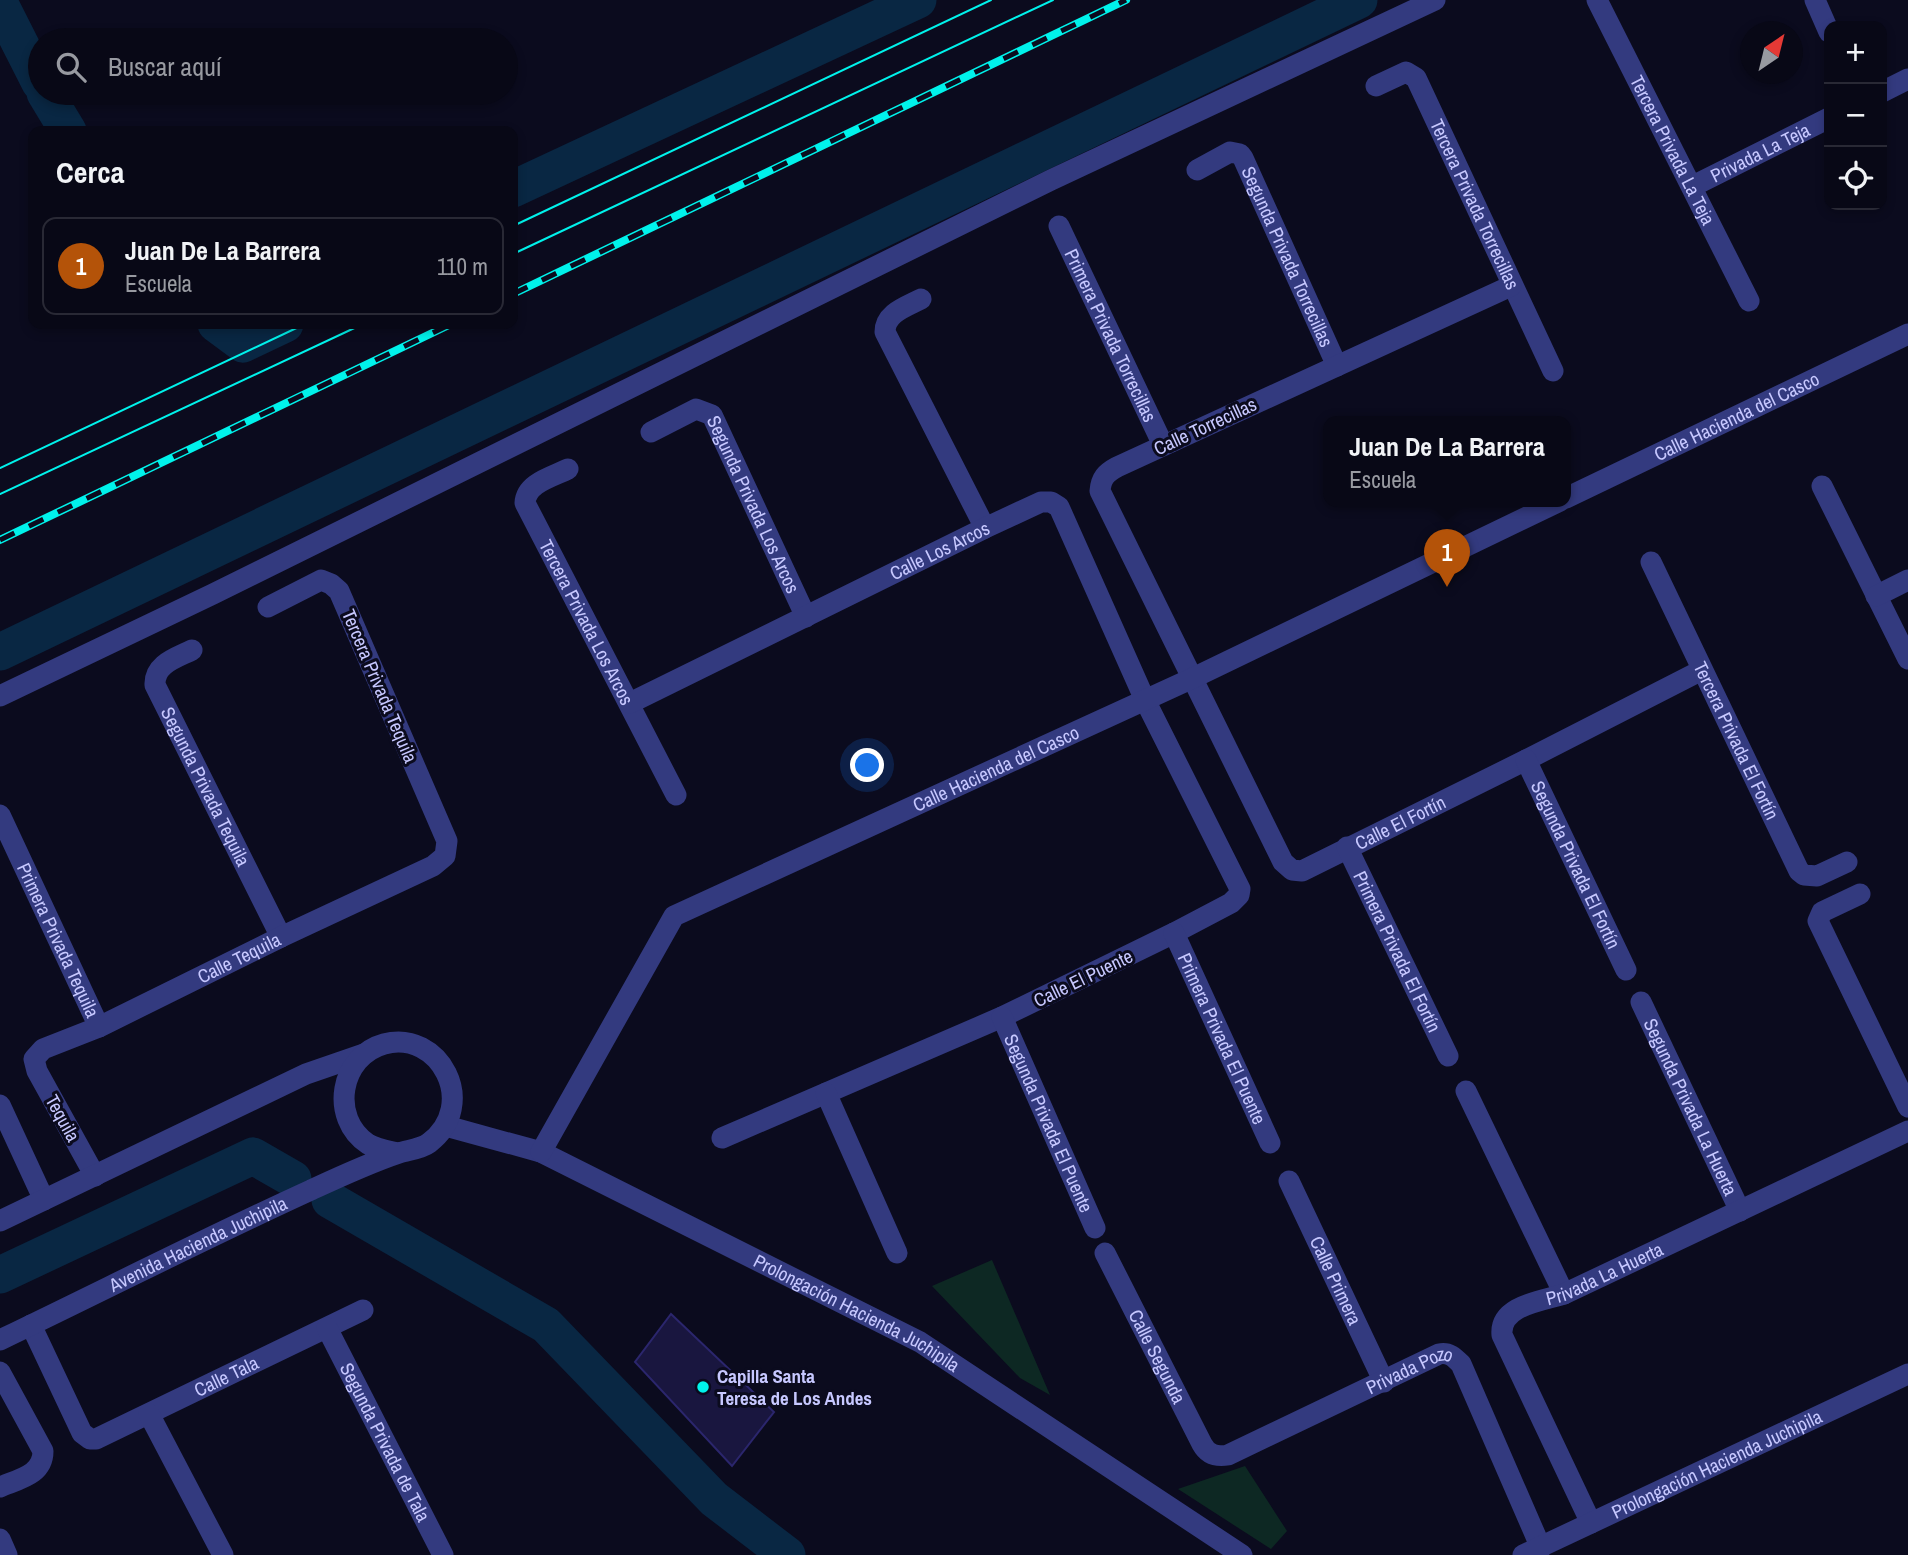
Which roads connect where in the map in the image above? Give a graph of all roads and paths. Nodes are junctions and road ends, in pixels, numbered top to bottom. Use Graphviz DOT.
graph roads {
  1 [pos="1435,0"];
  2 [pos="1597,0"];
  3 [pos="1815,0"];
  4 [pos="1824,21"];
  5 [pos="1908,79"];
  6 [pos="1376,86"];
  7 [pos="1887,90"];
  8 [pos="1824,120"];
  9 [pos="1197,170"];
  10 [pos="1693,186"];
  11 [pos="1059,226"];
  12 [pos="1511,286"];
  13 [pos="921,299"];
  14 [pos="1749,300"];
  15 [pos="1908,334"];
  16 [pos="1337,366"];
  17 [pos="1553,371"];
  18 [pos="651,432"];
  19 [pos="1163,445"];
  20 [pos="568,470"];
  21 [pos="1822,486"];
  22 [pos="1571,496"];
  23 [pos="1548,507"];
  24 [pos="985,528"];
  25 [pos="1651,562"];
  26 [pos="1908,580"];
  27 [pos="1876,596"];
  28 [pos="268,607"];
  29 [pos="806,617"];
  30 [pos="192,650"];
  31 [pos="1908,659"];
  32 [pos="1702,670"];
  33 [pos="1193,678"];
  34 [pos="0,696"];
  35 [pos="1145,699"];
  36 [pos="630,703"];
  37 [pos="1526,761"];
  38 [pos="676,795"];
  39 [pos="0,815"];
  40 [pos="1347,848"];
  41 [pos="445,856"];
  42 [pos="1847,862"];
  43 [pos="1860,894"];
  44 [pos="1174,933"];
  45 [pos="281,937"];
  46 [pos="1626,970"];
  47 [pos="1641,1002"];
  48 [pos="1002,1017"];
  49 [pos="99,1027"];
  50 [pos="364,1054"];
  51 [pos="1448,1056"];
  52 [pos="34,1059"];
  53 [pos="1466,1091"];
  54 [pos="826,1093"];
  55 [pos="0,1105"];
  56 [pos="1908,1107"];
  57 [pos="446,1126"];
  58 [pos="1908,1132"];
  59 [pos="722,1138"];
  60 [pos="1270,1143"];
  61 [pos="541,1152"];
  62 [pos="398,1153"];
  63 [pos="95,1176"];
  64 [pos="1289,1181"];
  65 [pos="44,1200"];
  66 [pos="1740,1210"];
  67 [pos="0,1221"];
  68 [pos="1095,1228"];
  69 [pos="1105,1253"];
  70 [pos="897,1254"];
  71 [pos="1564,1294"];
  72 [pos="363,1310"];
  73 [pos="31,1325"];
  74 [pos="327,1328"];
  75 [pos="0,1340"];
  76 [pos="0,1372"];
  77 [pos="1908,1374"];
  78 [pos="1384,1382"];
  79 [pos="149,1413"];
  80 [pos="1212,1455"];
  81 [pos="0,1487"];
  82 [pos="1591,1523"];
  83 [pos="0,1539"];
  84 [pos="1532,1551"];
  85 [pos="8,1555"];
  86 [pos="223,1555"];
  87 [pos="443,1555"];
  88 [pos="1241,1555"];
  1 -- 34 [label="street"];
  2 -- 10 [label="street, Tercera Privada La Teja"];
  3 -- 4 [label="street"];
  5 -- 7 [label="street"];
  6 -- 12 [label="street, Tercera Privada Torrecillas"];
  8 -- 10 [label="street, Privada La Teja"];
  9 -- 16 [label="street, Segunda Privada Torrecillas"];
  10 -- 14 [label="street, Tercera Privada La Teja"];
  11 -- 19 [label="street, Primera Privada Torrecillas"];
  12 -- 16 [label="street, Calle Torrecillas"];
  12 -- 17 [label="street, Tercera Privada Torrecillas"];
  13 -- 24 [label="street"];
  15 -- 22 [label="street, Calle Hacienda del Casco"];
  16 -- 19 [label="street, Calle Torrecillas"];
  18 -- 29 [label="street, Segunda Privada Los Arcos"];
  19 -- 33 [label="street, Calle Torrecillas"];
  20 -- 36 [label="street, Tercera Privada Los Arcos"];
  21 -- 27 [label="street"];
  23 -- 33 [label="street, Calle Hacienda del Casco"];
  24 -- 29 [label="street, Calle Los Arcos"];
  24 -- 35 [label="street, Calle Los Arcos"];
  25 -- 32 [label="street, Tercera Privada El Fortín"];
  26 -- 27 [label="street"];
  27 -- 31 [label="street"];
  28 -- 41 [label="street, Tercera Privada Tequila"];
  29 -- 36 [label="street, Calle Los Arcos"];
  30 -- 45 [label="street, Segunda Privada Tequila"];
  32 -- 37 [label="street, Calle El Fortín"];
  32 -- 42 [label="street, Tercera Privada El Fortín"];
  33 -- 35 [label="street, Calle Hacienda del Casco"];
  33 -- 40 [label="street, Calle El Fortín"];
  35 -- 44 [label="street, Calle El Puente"];
  35 -- 61 [label="street, Calle Hacienda del Casco"];
  36 -- 38 [label="street, Tercera Privada Los Arcos"];
  37 -- 40 [label="street, Calle El Fortín"];
  37 -- 46 [label="street, Segunda Privada El Fortín"];
  39 -- 49 [label="street, Primera Privada Tequila"];
  40 -- 51 [label="street, Primera Privada El Fortín"];
  41 -- 45 [label="street, Calle Tequila"];
  43 -- 56 [label="street"];
  44 -- 48 [label="street, Calle El Puente"];
  44 -- 60 [label="street, Primera Privada El Puente"];
  45 -- 49 [label="street, Calle Tequila"];
  47 -- 66 [label="street, Segunda Privada La Huerta"];
  48 -- 54 [label="street, Calle El Puente"];
  48 -- 68 [label="street, Segunda Privada El Puente"];
  49 -- 52 [label="street, Calle Tequila"];
  50 -- 57 [label="street"];
  50 -- 62 [label="street"];
  50 -- 63 [label="street"];
  52 -- 63 [label="street, Tequila"];
  53 -- 71 [label="street"];
  54 -- 59 [label="street, Calle El Puente"];
  54 -- 70 [label="street"];
  55 -- 65 [label="street"];
  57 -- 61 [label="street, Prolongación Hacienda Juchipila"];
  57 -- 62 [label="street"];
  58 -- 66 [label="street, Privada La Huerta"];
  61 -- 88 [label="street, Prolongación Hacienda Juchipila"];
  62 -- 73 [label="street, Avenida Hacienda Juchipila"];
  63 -- 65 [label="street"];
  64 -- 78 [label="street, Calle Primera"];
  65 -- 67 [label="street"];
  66 -- 71 [label="street, Privada La Huerta"];
  69 -- 80 [label="street, Calle Segunda"];
  71 -- 82 [label="street, Privada La Huerta"];
  72 -- 74 [label="street, Calle Tala"];
  73 -- 75 [label="street, Avenida Hacienda Juchipila"];
  73 -- 79 [label="street, Calle Tala"];
  74 -- 79 [label="street, Calle Tala"];
  74 -- 87 [label="street, Segunda Privada de Tala"];
  76 -- 81 [label="street"];
  77 -- 82 [label="street, Prolongación Hacienda Juchipila"];
  78 -- 80 [label="street, Privada Pozo"];
  78 -- 84 [label="street, Privada Pozo"];
  79 -- 86 [label="street"];
  82 -- 84 [label="street, Prolongación Hacienda Juchipila"];
  83 -- 85 [label="street"];
}
